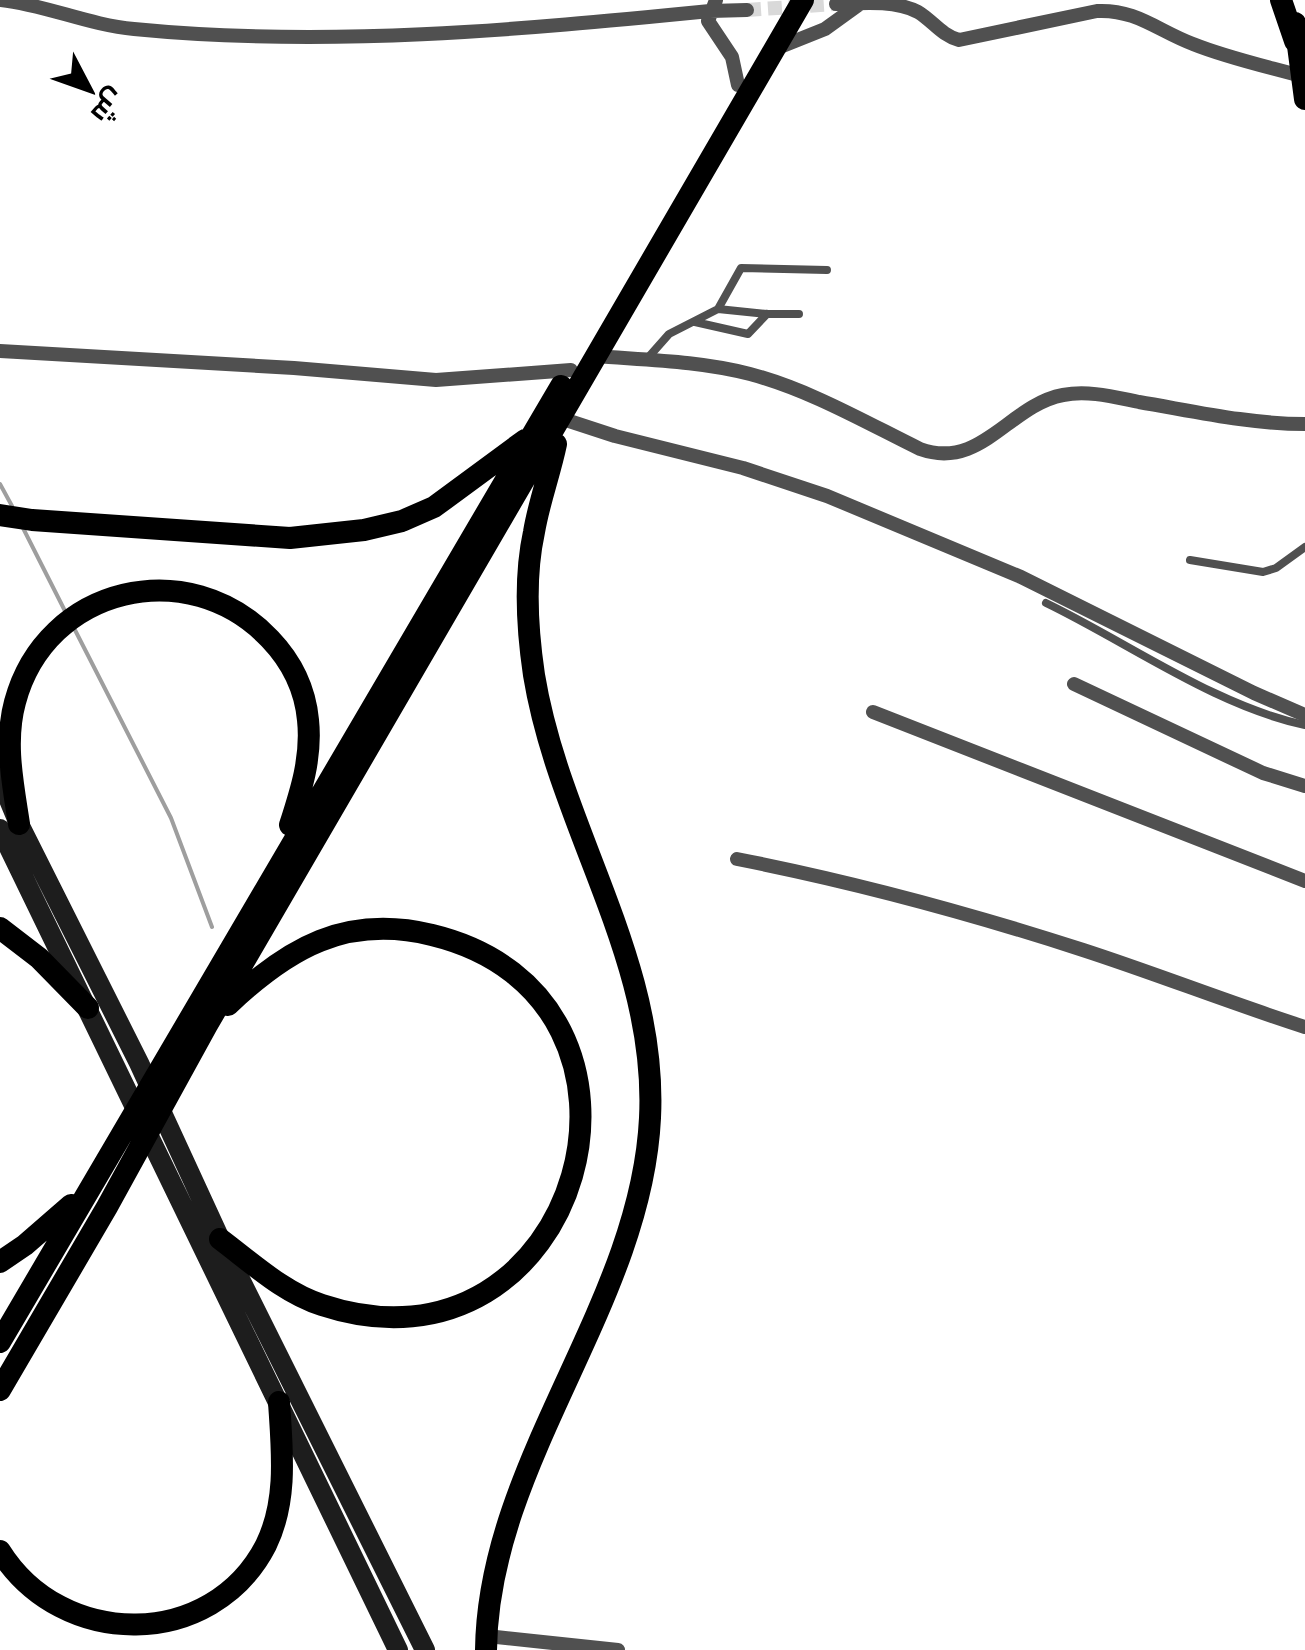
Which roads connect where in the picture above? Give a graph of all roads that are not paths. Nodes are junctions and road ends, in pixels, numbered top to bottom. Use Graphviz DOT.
graph roads {
  1 [pos="1,0"];
  2 [pos="788,0"];
  3 [pos="802,0"];
  4 [pos="1280,0"];
  5 [pos="1293,0"];
  6 [pos="861,2"];
  7 [pos="836,4"];
  8 [pos="713,5"];
  9 [pos="748,10"];
  10 [pos="1296,41"];
  11 [pos="774,50"];
  12 [pos="738,85"];
  13 [pos="1303,88"];
  14 [pos="827,270"];
  15 [pos="718,309"];
  16 [pos="768,314"];
  17 [pos="799,314"];
  18 [pos="695,322"];
  19 [pos="0,351"];
  20 [pos="596,356"];
  21 [pos="646,360"];
  22 [pos="570,370"];
  23 [pos="560,420"];
  24 [pos="1305,424"];
  25 [pos="532,435"];
  26 [pos="0,514"];
  27 [pos="1305,547"];
  28 [pos="1190,560"];
  29 [pos="1046,603"];
  30 [pos="1074,684"];
  31 [pos="873,712"];
  32 [pos="1305,715"];
  33 [pos="1305,725"];
  34 [pos="0,778"];
  35 [pos="1305,786"];
  36 [pos="9,826"];
  37 [pos="737,859"];
  38 [pos="279,862"];
  39 [pos="1305,881"];
  40 [pos="0,928"];
  41 [pos="88,1008"];
  42 [pos="207,1025"];
  43 [pos="1305,1028"];
  44 [pos="169,1152"];
  45 [pos="86,1193"];
  46 [pos="220,1239"];
  47 [pos="0,1262"];
  48 [pos="0,1342"];
  49 [pos="0,1390"];
  50 [pos="279,1402"];
  51 [pos="0,1551"];
  52 [pos="486,1643"];
  53 [pos="398,1650"];
  54 [pos="426,1650"];
  55 [pos="618,1650"];
  1 -- 8 [label="street"];
  2 -- 12 [label="main road"];
  3 -- 11 [label="main road"];
  4 -- 10 [label="main road"];
  5 -- 10 [label="main road"];
  6 -- 7 [label="street"];
  6 -- 11 [label="street"];
  6 -- 13 [label="street"];
  8 -- 9 [label="street"];
  8 -- 12 [label="street"];
  10 -- 13 [label="main road"];
  11 -- 20 [label="main road"];
  12 -- 22 [label="main road"];
  14 -- 15 [label="lane"];
  15 -- 16 [label="lane"];
  15 -- 18 [label="lane"];
  16 -- 17 [label="lane"];
  16 -- 18 [label="lane"];
  18 -- 21 [label="lane"];
  19 -- 22 [label="street"];
  20 -- 21 [label="street"];
  20 -- 23 [label="main road"];
  21 -- 24 [label="street"];
  22 -- 25 [label="main road"];
  23 -- 32 [label="street"];
  23 -- 42 [label="main road"];
  23 -- 52 [label="main road"];
  25 -- 26 [label="main road"];
  25 -- 38 [label="main road"];
  27 -- 28 [label="lane"];
  29 -- 33 [label="lane"];
  30 -- 35 [label="street"];
  31 -- 39 [label="street"];
  34 -- 36 [label="main road"];
  36 -- 38 [label="main road"];
  36 -- 41 [label="main road"];
  36 -- 44 [label="main road"];
  37 -- 43 [label="street"];
  38 -- 45 [label="main road"];
  40 -- 41 [label="main road"];
  41 -- 44 [label="main road"];
  42 -- 46 [label="main road"];
  42 -- 49 [label="main road"];
  44 -- 46 [label="main road"];
  44 -- 50 [label="main road"];
  45 -- 47 [label="main road"];
  45 -- 48 [label="main road"];
  46 -- 54 [label="main road"];
  50 -- 51 [label="main road"];
  50 -- 53 [label="main road"];
  52 -- 55 [label="street"];
}
